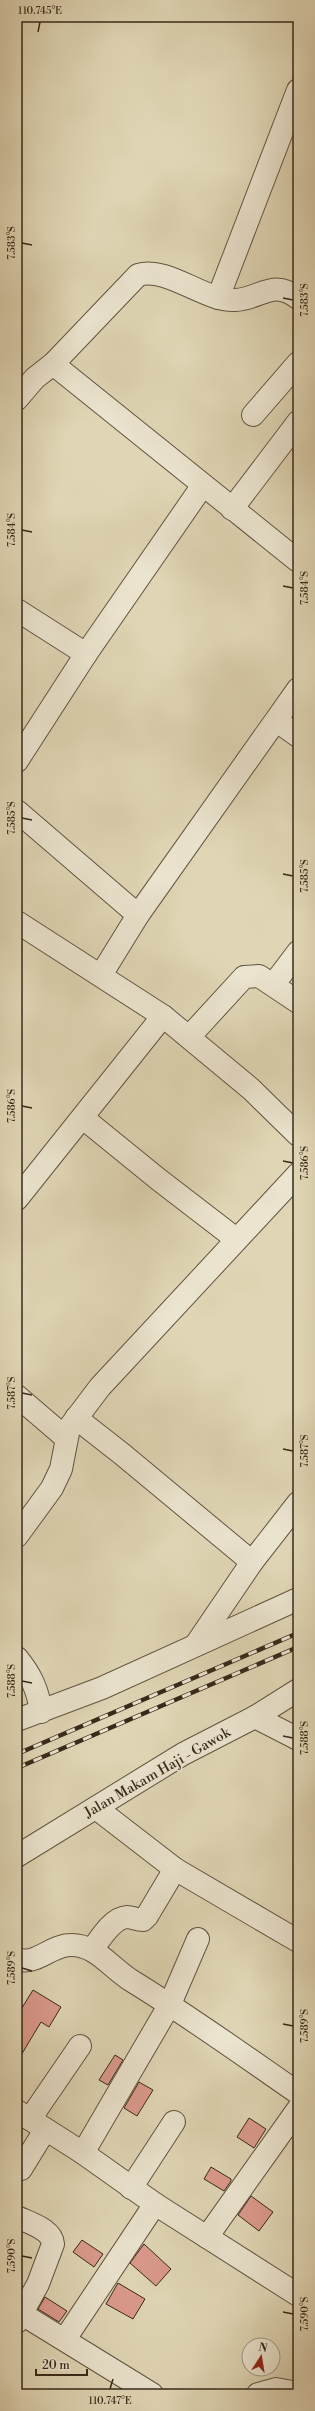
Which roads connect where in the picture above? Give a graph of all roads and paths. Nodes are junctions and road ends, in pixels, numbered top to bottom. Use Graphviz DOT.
graph roads {
  1 [pos="298,90"];
  2 [pos="218,298"];
  3 [pos="298,298"];
  4 [pos="53,364"];
  5 [pos="298,364"];
  6 [pos="17,399"];
  7 [pos="253,415"];
  8 [pos="298,422"];
  9 [pos="203,485"];
  10 [pos="232,509"];
  11 [pos="298,561"];
  12 [pos="17,610"];
  13 [pos="86,654"];
  14 [pos="298,689"];
  15 [pos="277,721"];
  16 [pos="298,736"];
  17 [pos="17,761"];
  18 [pos="17,811"];
  19 [pos="138,915"];
  20 [pos="17,922"];
  21 [pos="298,952"];
  22 [pos="101,974"];
  23 [pos="273,985"];
  24 [pos="298,1002"];
  25 [pos="163,1016"];
  26 [pos="189,1037"];
  27 [pos="83,1118"];
  28 [pos="298,1135"];
  29 [pos="298,1174"];
  30 [pos="17,1199"];
  31 [pos="236,1239"];
  32 [pos="17,1396"];
  33 [pos="76,1418"];
  34 [pos="66,1438"];
  35 [pos="298,1503"];
  36 [pos="17,1536"];
  37 [pos="252,1562"];
  38 [pos="298,1599"];
  39 [pos="197,1643"];
  40 [pos="17,1658"];
  41 [pos="298,1690"];
  42 [pos="41,1712"];
  43 [pos="255,1717"];
  44 [pos="17,1720"];
  45 [pos="298,1739"];
  46 [pos="96,1808"];
  47 [pos="17,1856"];
  48 [pos="175,1869"];
  49 [pos="198,1939"];
  50 [pos="298,1941"];
  51 [pos="92,1950"];
  52 [pos="17,1959"];
  53 [pos="170,2004"];
  54 [pos="80,2046"];
  55 [pos="298,2093"];
  56 [pos="298,2109"];
  57 [pos="31,2120"];
  58 [pos="174,2122"];
  59 [pos="83,2153"];
  60 [pos="21,2169"];
  61 [pos="131,2188"];
  62 [pos="155,2204"];
  63 [pos="17,2217"];
  64 [pos="207,2237"];
  65 [pos="298,2294"];
  66 [pos="19,2318"];
  67 [pos="65,2339"];
  68 [pos="298,2393"];
  69 [pos="152,2394"];
  70 [pos="258,2394"];
  1 -- 2 [label="street"];
  2 -- 3 [label="street"];
  2 -- 4 [label="street"];
  4 -- 6 [label="street"];
  4 -- 9 [label="street"];
  5 -- 7 [label="street"];
  8 -- 10 [label="street"];
  9 -- 10 [label="street"];
  9 -- 13 [label="street"];
  10 -- 11 [label="street"];
  12 -- 13 [label="street"];
  13 -- 17 [label="street"];
  14 -- 15 [label="street"];
  15 -- 16 [label="street"];
  15 -- 19 [label="street"];
  18 -- 19 [label="street"];
  19 -- 22 [label="street"];
  20 -- 22 [label="street"];
  21 -- 23 [label="street"];
  22 -- 25 [label="street"];
  23 -- 24 [label="street"];
  23 -- 26 [label="street"];
  25 -- 26 [label="street"];
  25 -- 27 [label="street"];
  26 -- 28 [label="street"];
  27 -- 30 [label="street"];
  27 -- 31 [label="street"];
  29 -- 31 [label="street"];
  31 -- 33 [label="street"];
  32 -- 34 [label="street"];
  33 -- 34 [label="street"];
  33 -- 37 [label="street"];
  34 -- 36 [label="street"];
  35 -- 37 [label="street"];
  37 -- 39 [label="street"];
  38 -- 39 [label="street"];
  39 -- 42 [label="street"];
  40 -- 42 [label="street"];
  41 -- 43 [label="street, Jalan Makam Haji - Gawok"];
  42 -- 44 [label="street"];
  43 -- 45 [label="street"];
  43 -- 46 [label="street, Jalan Makam Haji - Gawok"];
  46 -- 47 [label="street, Jalan Makam Haji - Gawok"];
  46 -- 48 [label="street"];
  48 -- 50 [label="street"];
  48 -- 51 [label="street"];
  49 -- 53 [label="street"];
  51 -- 52 [label="street"];
  51 -- 53 [label="street"];
  53 -- 55 [label="street"];
  53 -- 59 [label="street"];
  54 -- 57 [label="street"];
  56 -- 64 [label="street"];
  57 -- 59 [label="street"];
  57 -- 60 [label="street"];
  58 -- 61 [label="street"];
  59 -- 61 [label="street"];
  61 -- 62 [label="street"];
  62 -- 64 [label="street"];
  62 -- 67 [label="street"];
  63 -- 66 [label="street"];
  64 -- 65 [label="street"];
  66 -- 67 [label="street"];
  67 -- 69 [label="street"];
  68 -- 70 [label="street"];
}
